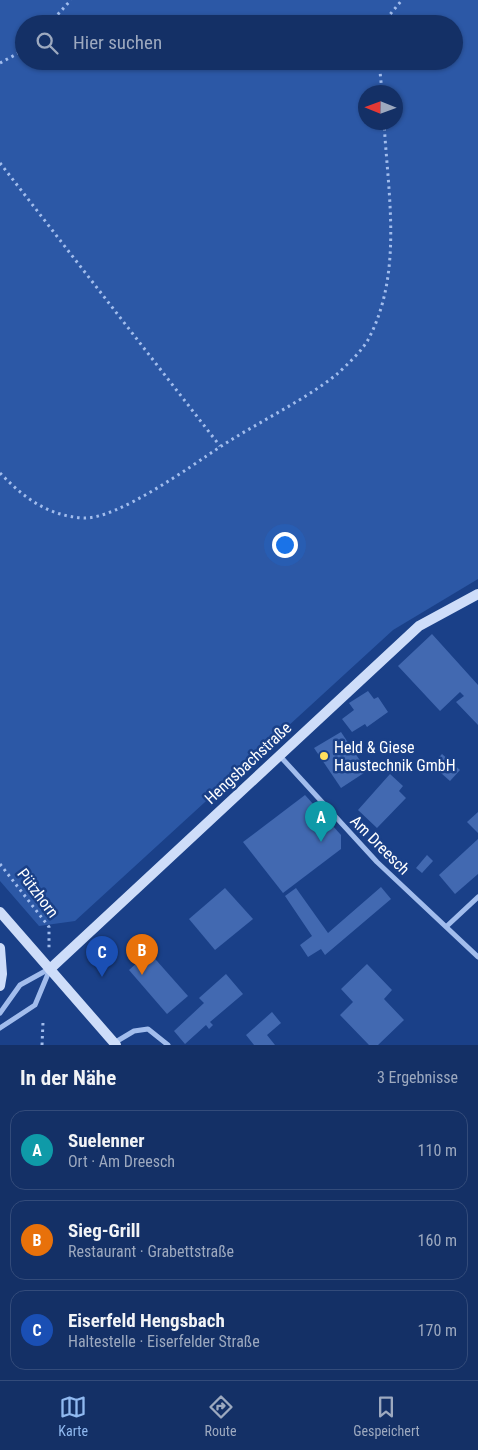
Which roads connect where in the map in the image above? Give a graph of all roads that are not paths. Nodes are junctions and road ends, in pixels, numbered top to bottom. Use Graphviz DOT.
graph roads {
  1 [pos="478,594"];
  2 [pos="279,755"];
  3 [pos="478,897"];
  4 [pos="0,912"];
  5 [pos="447,926"];
  6 [pos="0,948"];
  7 [pos="478,957"];
  8 [pos="50,969"];
  9 [pos="0,986"];
  10 [pos="0,1013"];
  11 [pos="0,1028"];
  12 [pos="115,1044"];
  13 [pos="168,1045"];
  1 -- 2 [label="street, Hengsbachstraße"];
  2 -- 5 [label="street, Am Dreesch"];
  2 -- 8 [label="street, Hengsbachstraße"];
  3 -- 5 [label="street"];
  4 -- 8 [label="street"];
  5 -- 7 [label="street, Am Dreesch"];
  6 -- 9 [label="street"];
  8 -- 10 [label="street"];
  8 -- 11 [label="street"];
  8 -- 12 [label="street"];
  12 -- 13 [label="street"];
}
